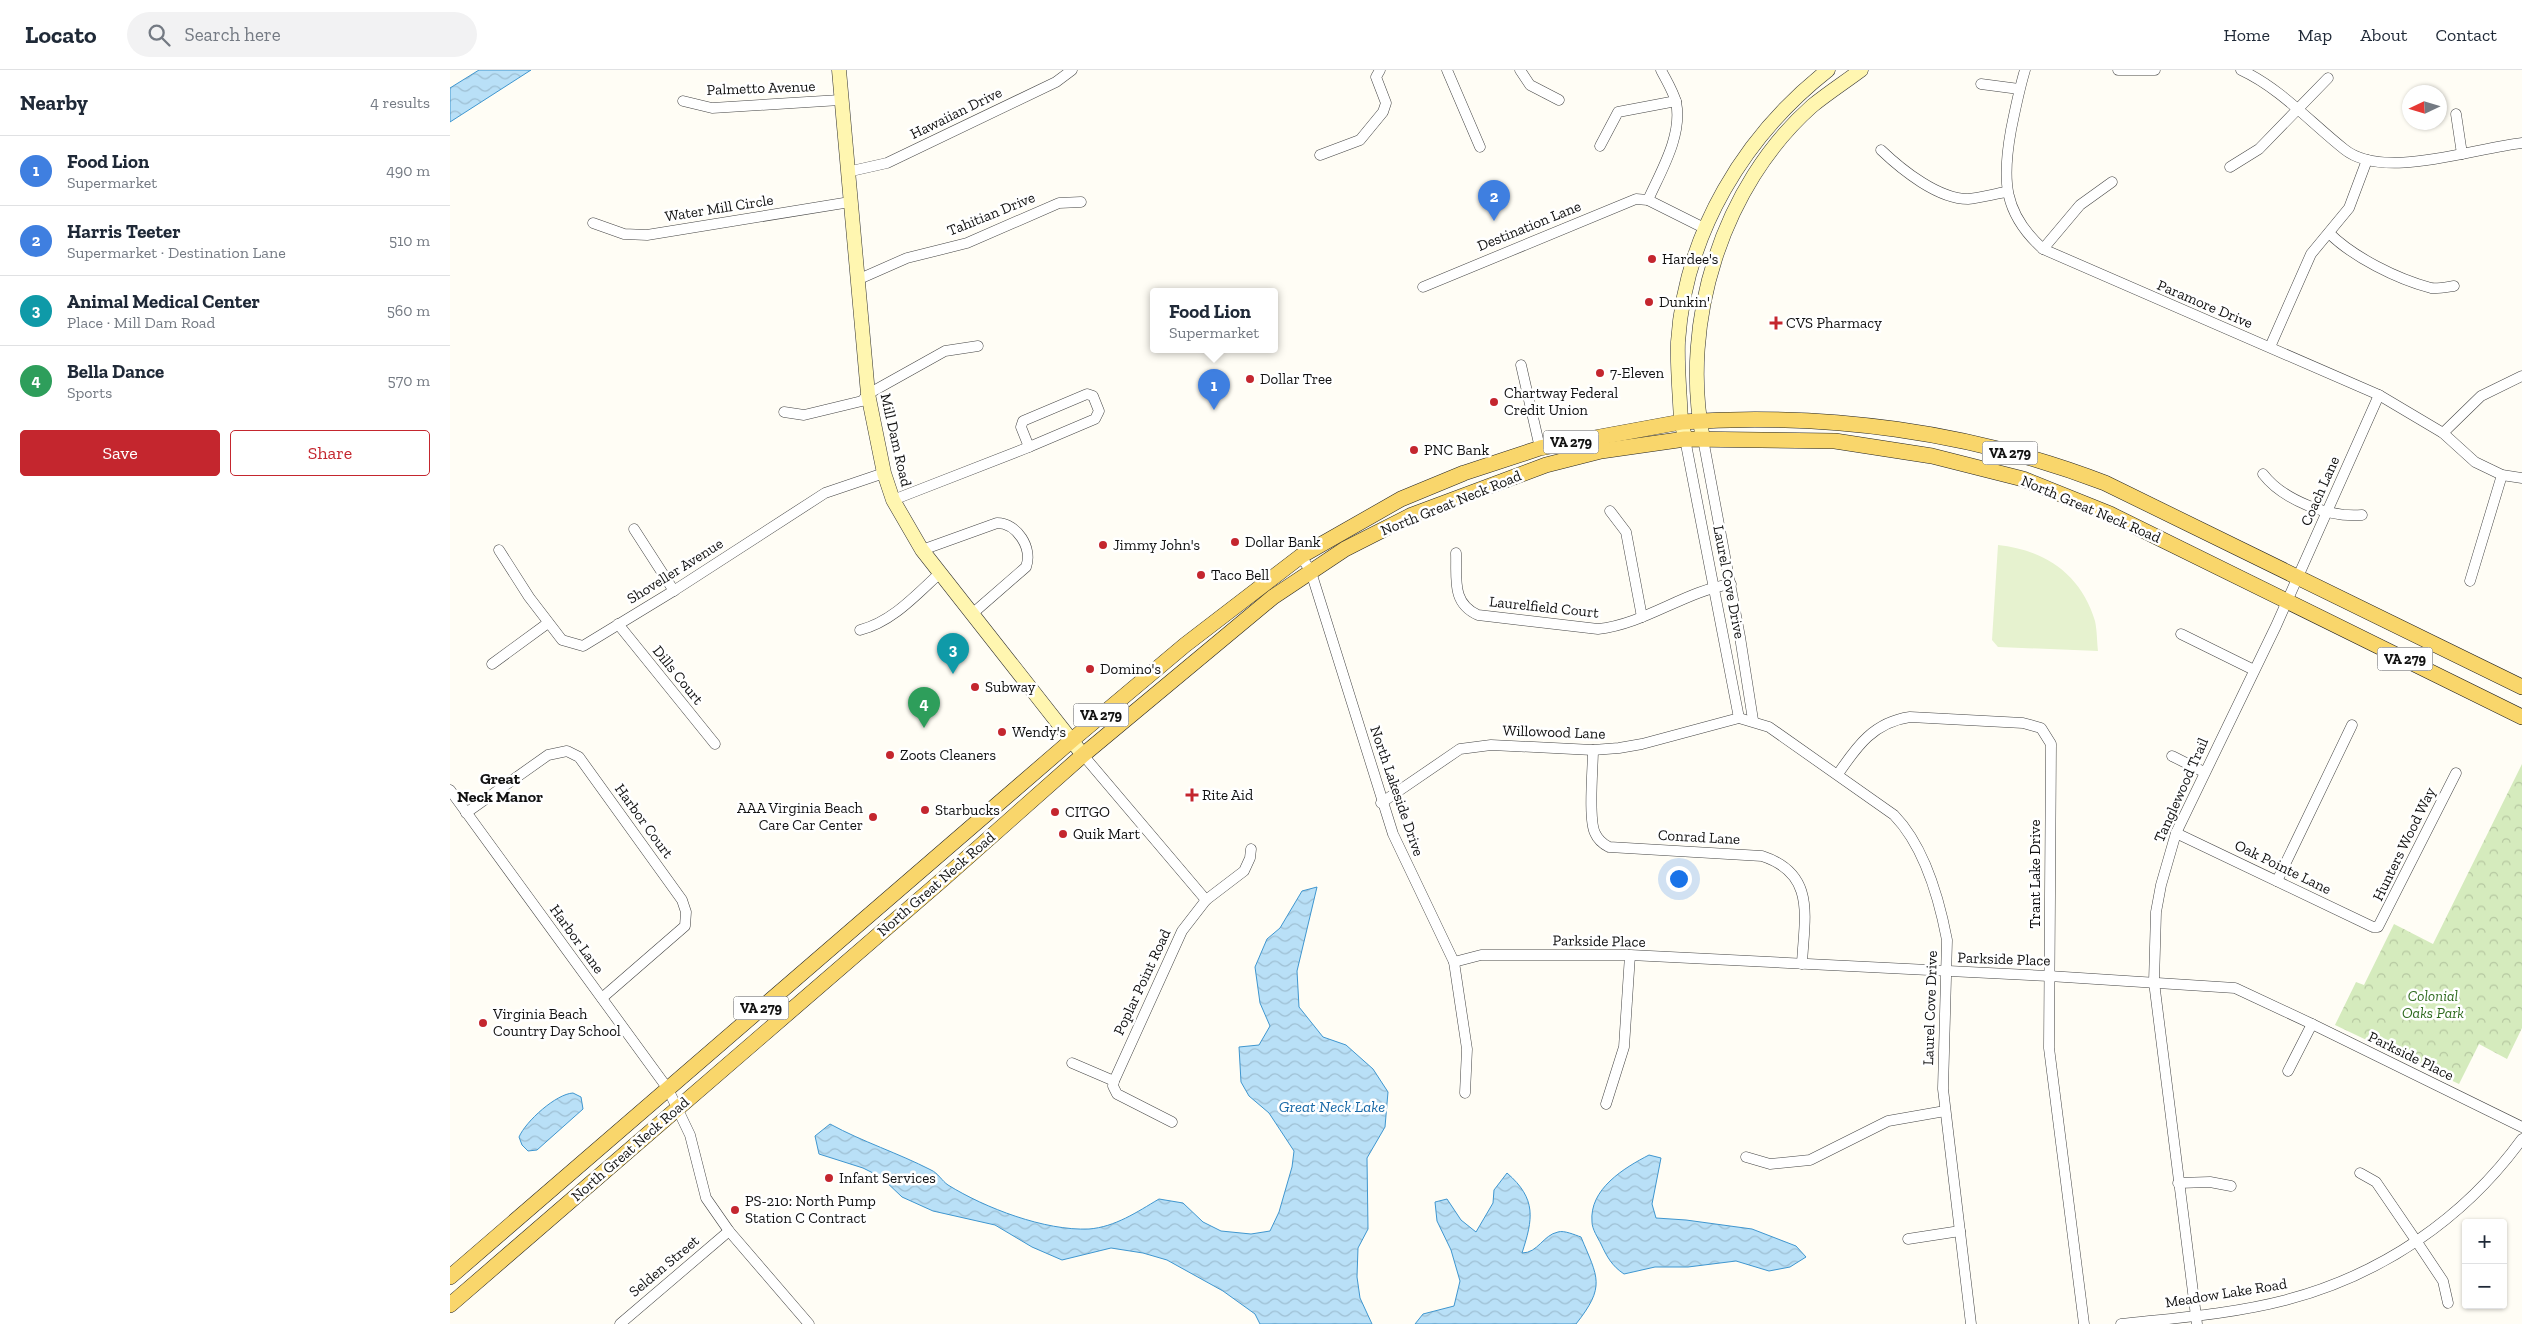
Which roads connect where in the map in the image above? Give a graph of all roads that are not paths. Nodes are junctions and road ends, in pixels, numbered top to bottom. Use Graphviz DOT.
graph roads {
  1 [pos="839,70"];
  2 [pos="1072,70"];
  3 [pos="1447,70"];
  4 [pos="1520,70"];
  5 [pos="1661,70"];
  6 [pos="1828,70"];
  7 [pos="1861,70"];
  8 [pos="2025,70"];
  9 [pos="2118,70"];
  10 [pos="2155,70"];
  11 [pos="2241,70"];
  12 [pos="1378,74"];
  13 [pos="2328,78"];
  14 [pos="1981,84"];
  15 [pos="2019,88"];
  16 [pos="840,100"];
  17 [pos="1559,100"];
  18 [pos="683,101"];
  19 [pos="1676,101"];
  20 [pos="2299,109"];
  21 [pos="2456,114"];
  22 [pos="2522,144"];
  23 [pos="1600,146"];
  24 [pos="1480,147"];
  25 [pos="1881,150"];
  26 [pos="2462,154"];
  27 [pos="1320,155"];
  28 [pos="2367,160"];
  29 [pos="2230,167"];
  30 [pos="847,172"];
  31 [pos="2112,182"];
  32 [pos="2006,192"];
  33 [pos="1648,200"];
  34 [pos="850,202"];
  35 [pos="1081,202"];
  36 [pos="593,223"];
  37 [pos="1704,228"];
  38 [pos="2329,233"];
  39 [pos="2042,249"];
  40 [pos="857,280"];
  41 [pos="1423,286"];
  42 [pos="2454,286"];
  43 [pos="978,346"];
  44 [pos="2270,347"];
  45 [pos="1521,365"];
  46 [pos="2522,376"];
  47 [pos="868,394"];
  48 [pos="2380,395"];
  49 [pos="784,412"];
  50 [pos="1699,420"];
  51 [pos="1681,422"];
  52 [pos="2442,433"];
  53 [pos="1686,439"];
  54 [pos="1703,439"];
  55 [pos="1029,447"];
  56 [pos="1540,448"];
  57 [pos="884,473"];
  58 [pos="2263,474"];
  59 [pos="2502,475"];
  60 [pos="2522,478"];
  61 [pos="894,500"];
  62 [pos="1610,511"];
  63 [pos="2327,512"];
  64 [pos="2362,515"];
  65 [pos="634,529"];
  66 [pos="499,550"];
  67 [pos="922,550"];
  68 [pos="1456,553"];
  69 [pos="1301,556"];
  70 [pos="1311,572"];
  71 [pos="940,573"];
  72 [pos="2298,576"];
  73 [pos="2470,581"];
  74 [pos="1731,584"];
  75 [pos="1715,586"];
  76 [pos="674,591"];
  77 [pos="2287,600"];
  78 [pos="972,614"];
  79 [pos="1642,617"];
  80 [pos="548,623"];
  81 [pos="618,624"];
  82 [pos="860,630"];
  83 [pos="2180,634"];
  84 [pos="492,664"];
  85 [pos="2254,670"];
  86 [pos="2522,687"];
  87 [pos="2522,717"];
  88 [pos="1739,718"];
  89 [pos="1753,720"];
  90 [pos="2352,725"];
  91 [pos="1072,740"];
  92 [pos="715,744"];
  93 [pos="1593,750"];
  94 [pos="1083,755"];
  95 [pos="2172,756"];
  96 [pos="2204,772"];
  97 [pos="2456,773"];
  98 [pos="1838,774"];
  99 [pos="450,790"];
  100 [pos="1382,803"];
  101 [pos="466,813"];
  102 [pos="2176,833"];
  103 [pos="1251,848"];
  104 [pos="2277,880"];
  105 [pos="1206,900"];
  106 [pos="2378,927"];
  107 [pos="1630,955"];
  108 [pos="1454,962"];
  109 [pos="1802,964"];
  110 [pos="1947,972"];
  111 [pos="2049,976"];
  112 [pos="2154,982"];
  113 [pos="602,998"];
  114 [pos="2312,1024"];
  115 [pos="1072,1063"];
  116 [pos="2288,1071"];
  117 [pos="1114,1081"];
  118 [pos="668,1089"];
  119 [pos="1464,1093"];
  120 [pos="1606,1104"];
  121 [pos="677,1108"];
  122 [pos="1944,1111"];
  123 [pos="1172,1122"];
  124 [pos="2522,1127"];
  125 [pos="2522,1139"];
  126 [pos="1746,1157"];
  127 [pos="2360,1174"];
  128 [pos="2178,1183"];
  129 [pos="2231,1186"];
  130 [pos="729,1231"];
  131 [pos="1960,1231"];
  132 [pos="1908,1240"];
  133 [pos="2417,1242"];
  134 [pos="450,1277"];
  135 [pos="2448,1303"];
  136 [pos="450,1305"];
  137 [pos="2196,1320"];
  138 [pos="620,1324"];
  139 [pos="807,1324"];
  140 [pos="1971,1324"];
  141 [pos="2084,1324"];
  142 [pos="2121,1324"];
  1 -- 16 [label="main road, Mill Dam Road"];
  2 -- 30 [label="street, Hawaiian Drive"];
  3 -- 24 [label="street"];
  4 -- 17 [label="street"];
  5 -- 19 [label="street"];
  6 -- 37 [label="main road"];
  7 -- 50 [label="main road"];
  8 -- 15 [label="street, Paramore Drive"];
  9 -- 10 [label="street"];
  11 -- 20 [label="street"];
  12 -- 27 [label="street"];
  13 -- 20 [label="street"];
  14 -- 15 [label="street"];
  15 -- 32 [label="street, Paramore Drive"];
  16 -- 18 [label="street, Palmetto Avenue"];
  16 -- 30 [label="main road, Mill Dam Road"];
  19 -- 23 [label="street"];
  19 -- 33 [label="street"];
  20 -- 28 [label="street"];
  20 -- 29 [label="street"];
  21 -- 26 [label="street"];
  22 -- 26 [label="street"];
  25 -- 32 [label="street"];
  26 -- 28 [label="street"];
  28 -- 38 [label="street"];
  30 -- 34 [label="main road, Mill Dam Road"];
  31 -- 39 [label="street"];
  32 -- 39 [label="street, Paramore Drive"];
  33 -- 37 [label="street"];
  33 -- 41 [label="street, Destination Lane"];
  34 -- 36 [label="street, Water Mill Circle"];
  34 -- 40 [label="main road, Mill Dam Road"];
  35 -- 40 [label="street, Tahitian Drive"];
  37 -- 51 [label="main road"];
  38 -- 42 [label="street"];
  38 -- 44 [label="street"];
  39 -- 44 [label="street, Paramore Drive"];
  40 -- 47 [label="main road, Mill Dam Road"];
  43 -- 47 [label="street"];
  44 -- 48 [label="street, Paramore Drive"];
  45 -- 56 [label="street"];
  46 -- 52 [label="street"];
  47 -- 49 [label="street"];
  47 -- 57 [label="main road, Mill Dam Road"];
  48 -- 52 [label="street, Paramore Drive"];
  48 -- 63 [label="street, Coach Lane"];
  50 -- 51 [label="main road, North Great Neck Road / VA 279"];
  50 -- 54 [label="main road"];
  50 -- 72 [label="main road, North Great Neck Road / VA 279"];
  51 -- 53 [label="main road"];
  51 -- 56 [label="main road, North Great Neck Road / VA 279"];
  52 -- 59 [label="street, Paramore Drive"];
  53 -- 54 [label="main road, North Great Neck Road / VA 279"];
  53 -- 70 [label="main road, North Great Neck Road / VA 279"];
  53 -- 75 [label="street, Laurel Cove Drive"];
  54 -- 74 [label="street, Laurel Cove Drive"];
  54 -- 77 [label="main road, North Great Neck Road / VA 279"];
  55 -- 55 [label="street"];
  55 -- 61 [label="street"];
  56 -- 69 [label="main road, North Great Neck Road / VA 279"];
  57 -- 61 [label="main road, Mill Dam Road"];
  57 -- 76 [label="street, Shoveller Avenue"];
  58 -- 63 [label="street"];
  59 -- 60 [label="street, Paramore Drive"];
  59 -- 73 [label="street"];
  61 -- 67 [label="main road, Mill Dam Road"];
  62 -- 79 [label="street"];
  63 -- 64 [label="street"];
  63 -- 72 [label="street, Coach Lane"];
  65 -- 76 [label="street"];
  66 -- 80 [label="street, Shoveller Avenue"];
  67 -- 71 [label="main road, Mill Dam Road"];
  67 -- 78 [label="street"];
  68 -- 79 [label="street, Laurelfield Court"];
  69 -- 70 [label="street, North Lakeside Drive"];
  69 -- 91 [label="main road, North Great Neck Road / VA 279"];
  70 -- 94 [label="main road, North Great Neck Road / VA 279"];
  70 -- 100 [label="street, North Lakeside Drive"];
  71 -- 78 [label="main road, Mill Dam Road"];
  71 -- 82 [label="street"];
  72 -- 77 [label="street, Coach Lane"];
  72 -- 86 [label="main road, North Great Neck Road / VA 279"];
  74 -- 75 [label="street, Laurelfield Court"];
  74 -- 89 [label="street, Laurel Cove Drive"];
  75 -- 79 [label="street, Laurelfield Court"];
  75 -- 88 [label="street, Laurel Cove Drive"];
  76 -- 81 [label="street, Shoveller Avenue"];
  77 -- 85 [label="street, Tanglewood Trail"];
  77 -- 87 [label="main road, North Great Neck Road / VA 279"];
  78 -- 91 [label="main road, Mill Dam Road"];
  80 -- 81 [label="street, Shoveller Avenue"];
  80 -- 84 [label="street"];
  81 -- 92 [label="street, Dills Court"];
  83 -- 85 [label="street"];
  85 -- 96 [label="street, Tanglewood Trail"];
  88 -- 89 [label="street, Laurel Cove Drive"];
  88 -- 93 [label="street, Willowood Lane"];
  89 -- 98 [label="street, Laurel Cove Drive"];
  90 -- 104 [label="street"];
  91 -- 94 [label="main road, Mill Dam Road"];
  91 -- 118 [label="main road, North Great Neck Road / VA 279"];
  93 -- 100 [label="street, Willowood Lane"];
  93 -- 109 [label="street, Conrad Lane"];
  94 -- 105 [label="street"];
  94 -- 121 [label="main road, North Great Neck Road / VA 279"];
  95 -- 96 [label="street"];
  96 -- 102 [label="street, Tanglewood Trail"];
  97 -- 106 [label="street, Hunters Wood Way"];
  98 -- 110 [label="street, Laurel Cove Drive"];
  98 -- 111 [label="street, Trant Lake Drive"];
  99 -- 101 [label="street, Harbor Lane"];
  100 -- 108 [label="street, North Lakeside Drive"];
  101 -- 113 [label="street, Harbor Lane"];
  101 -- 113 [label="street, Harbor Court"];
  102 -- 104 [label="street, Oak Pointe Lane"];
  102 -- 112 [label="street, Tanglewood Trail"];
  103 -- 105 [label="street, Poplar Point Road"];
  104 -- 106 [label="street, Oak Pointe Lane"];
  105 -- 117 [label="street, Poplar Point Road"];
  107 -- 108 [label="street, Parkside Place"];
  107 -- 109 [label="street, Parkside Place"];
  107 -- 120 [label="street"];
  108 -- 119 [label="street, North Lakeside Drive"];
  109 -- 110 [label="street, Parkside Place"];
  110 -- 111 [label="street, Parkside Place"];
  110 -- 122 [label="street, Laurel Cove Drive"];
  111 -- 112 [label="street, Parkside Place"];
  111 -- 141 [label="street, Trant Lake Drive"];
  112 -- 114 [label="street, Parkside Place"];
  112 -- 128 [label="street, Tanglewood Trail"];
  113 -- 118 [label="street, Harbor Lane"];
  114 -- 116 [label="street"];
  114 -- 124 [label="street, Parkside Place"];
  115 -- 117 [label="street"];
  117 -- 123 [label="street"];
  118 -- 121 [label="street, Harbor Lane"];
  118 -- 134 [label="main road, North Great Neck Road / VA 279"];
  121 -- 130 [label="street, Harbor Lane"];
  121 -- 136 [label="main road, North Great Neck Road / VA 279"];
  122 -- 126 [label="street"];
  122 -- 131 [label="street, Laurel Cove Drive"];
  125 -- 133 [label="street, Meadow Lake Road"];
  127 -- 133 [label="street"];
  128 -- 129 [label="street"];
  128 -- 137 [label="street, Tanglewood Trail"];
  130 -- 138 [label="street, Selden Street"];
  130 -- 139 [label="street, Harbor Lane"];
  131 -- 132 [label="street"];
  131 -- 140 [label="street, Laurel Cove Drive"];
  133 -- 135 [label="street"];
  133 -- 137 [label="street, Meadow Lake Road"];
  137 -- 142 [label="street, Meadow Lake Road"];
}
